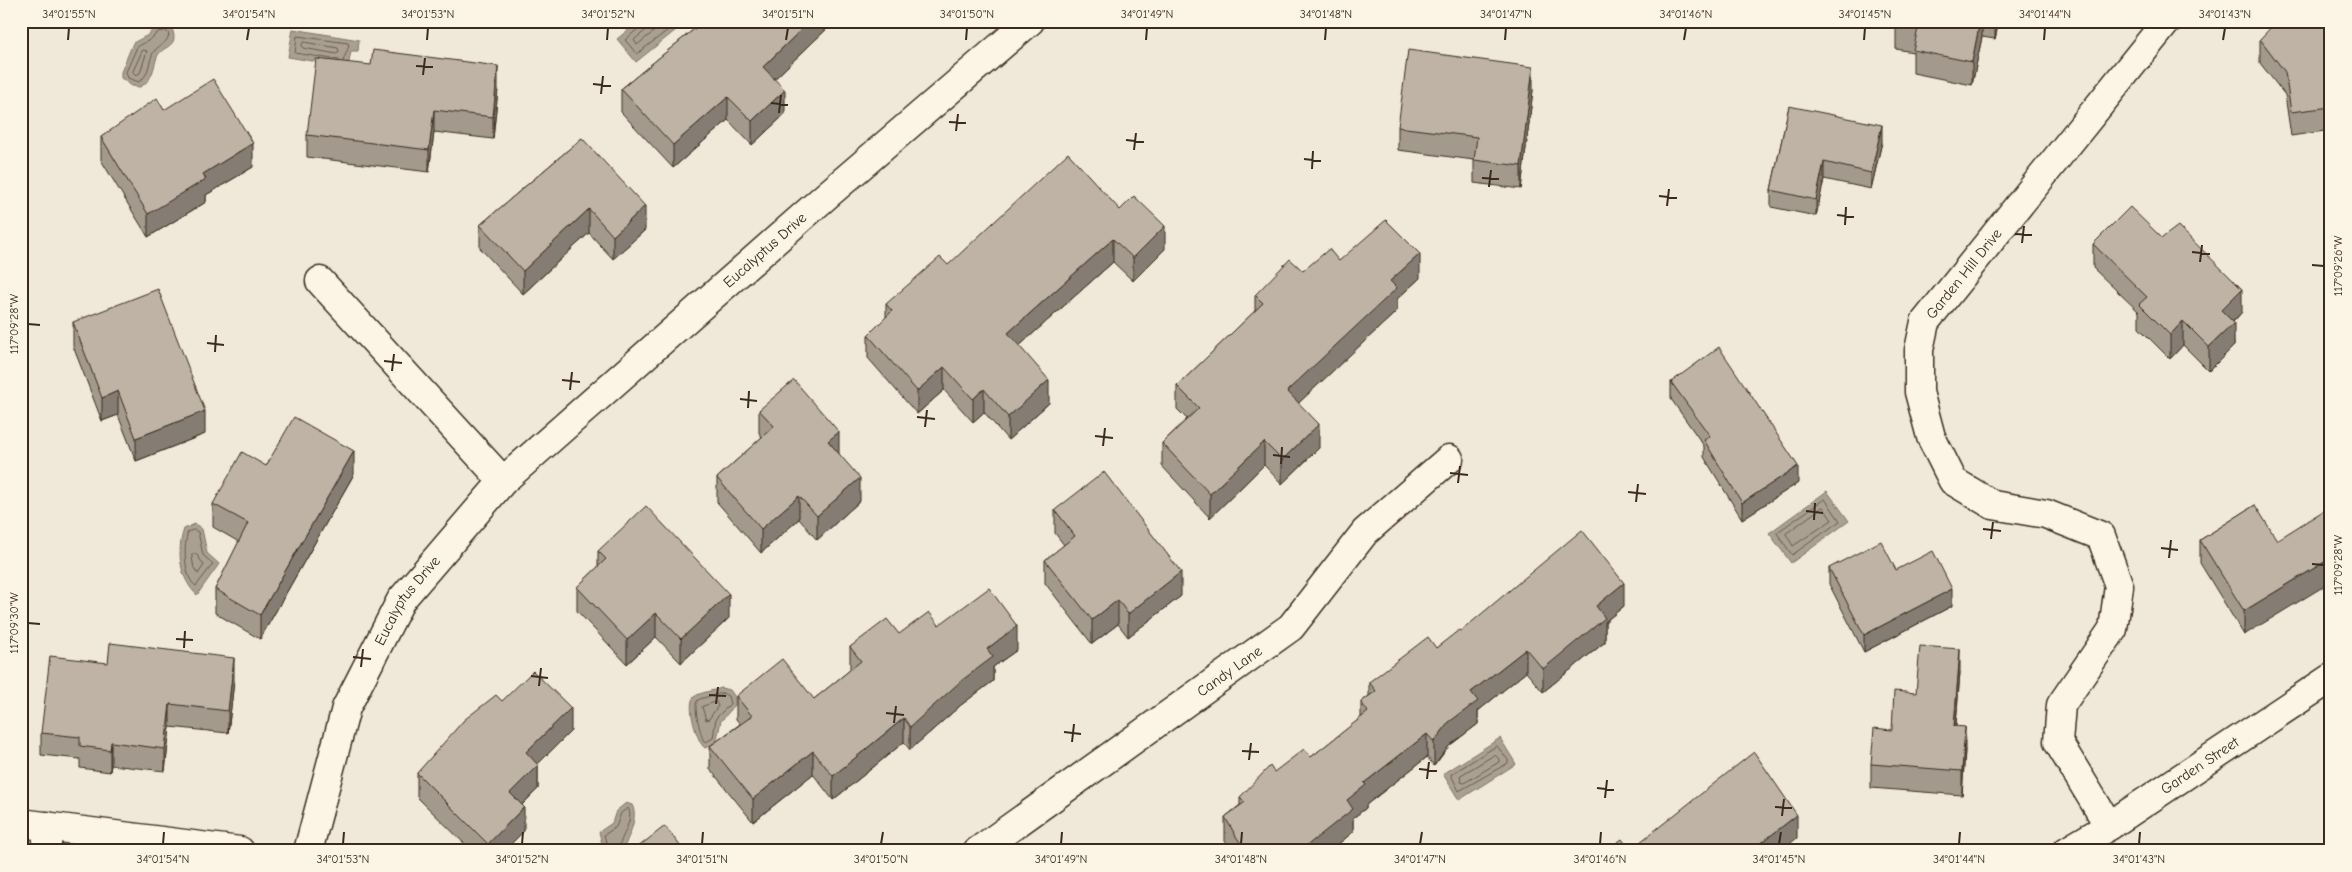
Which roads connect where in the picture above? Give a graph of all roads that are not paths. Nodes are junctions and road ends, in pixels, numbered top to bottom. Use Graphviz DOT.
graph roads {
  1 [pos="1030,21"];
  2 [pos="2167,21"];
  3 [pos="320,280"];
  4 [pos="1449,459"];
  5 [pos="503,481"];
  6 [pos="2331,678"];
  7 [pos="2109,826"];
  8 [pos="38,833"];
  9 [pos="240,851"];
  10 [pos="308,851"];
  11 [pos="978,851"];
  12 [pos="2067,851"];
  1 -- 5 [label="street, Eucalyptus Drive"];
  2 -- 7 [label="street, Garden Hill Drive"];
  3 -- 5 [label="street"];
  4 -- 11 [label="street, Candy Lane"];
  5 -- 10 [label="street, Eucalyptus Drive"];
  6 -- 7 [label="street, Garden Street"];
  7 -- 12 [label="street, Garden Street"];
  8 -- 9 [label="street"];
}
